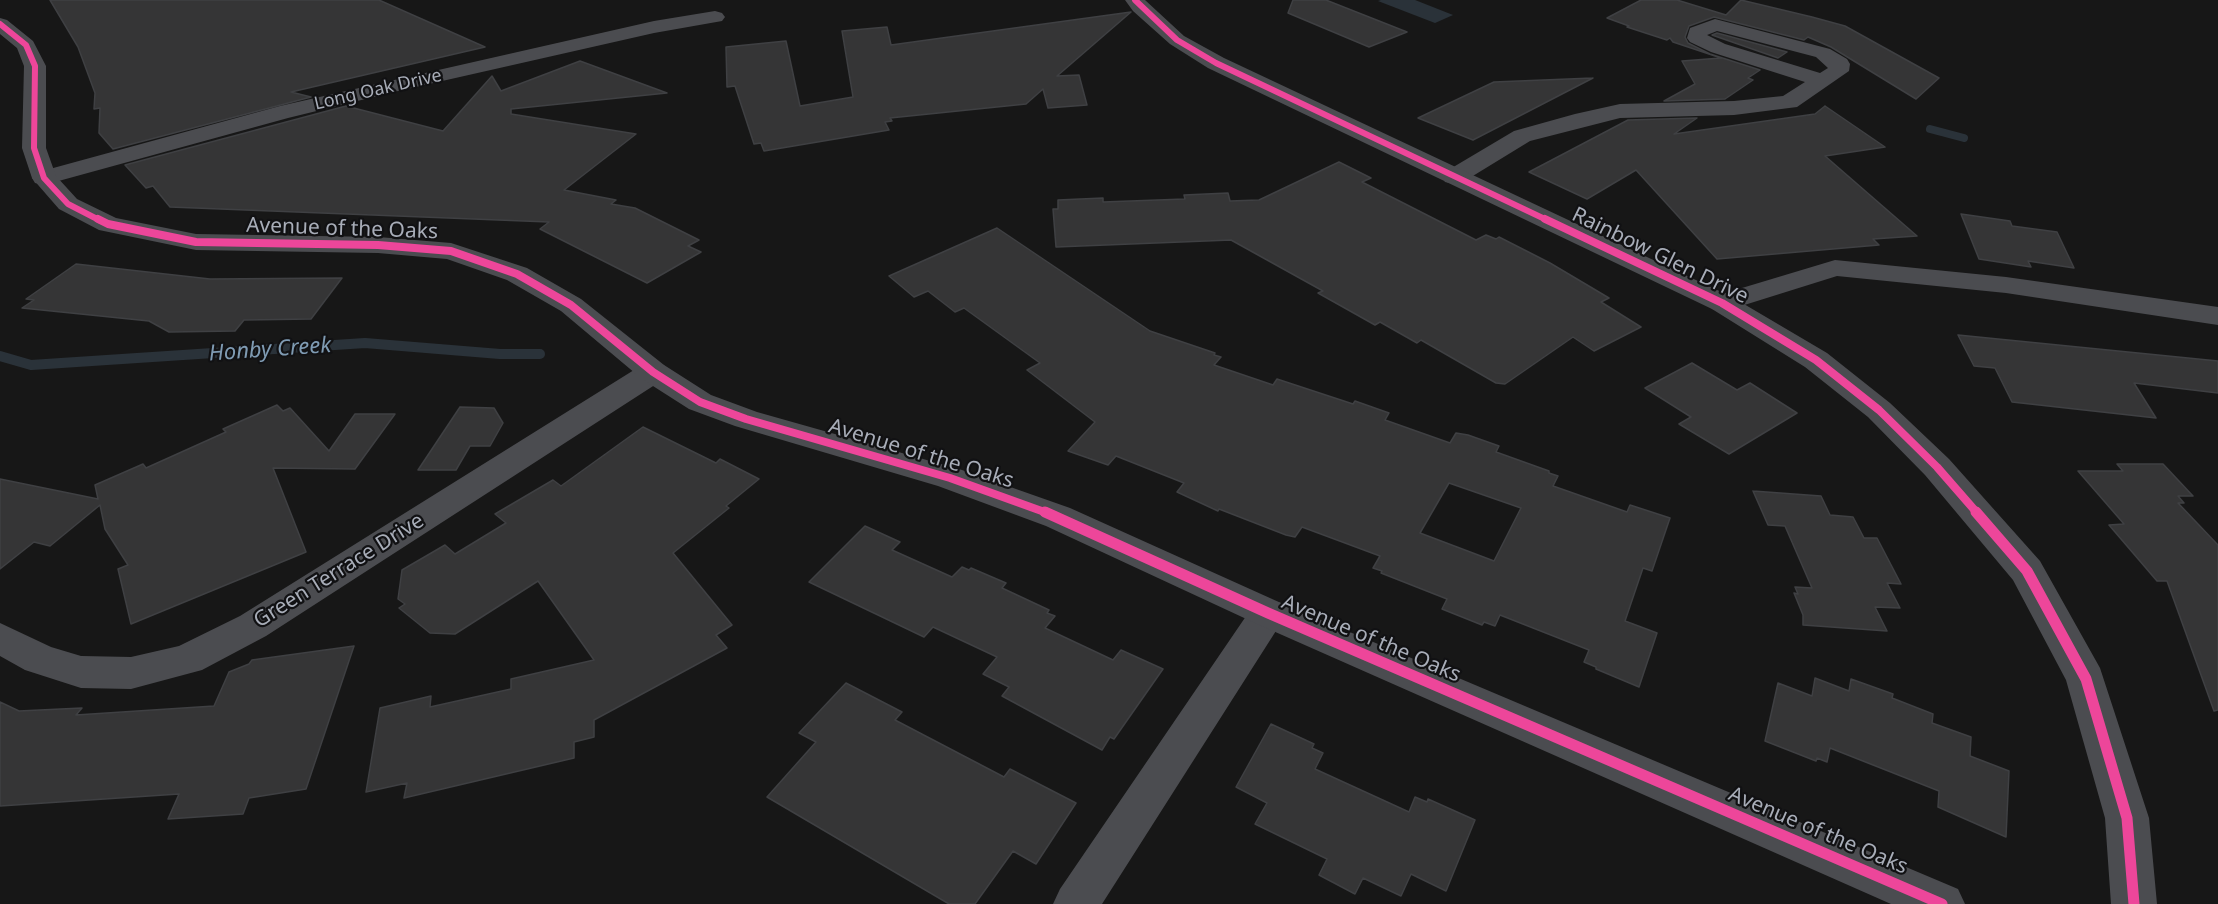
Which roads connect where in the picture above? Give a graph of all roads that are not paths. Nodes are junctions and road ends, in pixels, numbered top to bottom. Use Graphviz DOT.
graph roads {
  1 [pos="1136,0"];
  2 [pos="715,17"];
  3 [pos="0,24"];
  4 [pos="1823,81"];
  5 [pos="1454,177"];
  6 [pos="44,178"];
  7 [pos="1722,303"];
  8 [pos="2218,316"];
  9 [pos="653,372"];
  10 [pos="1268,613"];
  11 [pos="0,638"];
  12 [pos="1076,904"];
  13 [pos="1942,904"];
  14 [pos="2134,904"];
  1 -- 5 [label="street, Rainbow Glen Drive"];
  2 -- 6 [label="street, Long Oak Drive"];
  3 -- 6 [label="street, Avenue of the Oaks"];
  4 -- 4 [label="street"];
  4 -- 5 [label="street"];
  5 -- 7 [label="street, Rainbow Glen Drive"];
  6 -- 9 [label="street, Avenue of the Oaks"];
  7 -- 8 [label="street"];
  7 -- 14 [label="street, Rainbow Glen Drive"];
  9 -- 10 [label="street, Avenue of the Oaks"];
  9 -- 11 [label="street, Green Terrace Drive"];
  10 -- 12 [label="street, Avenue of the Oaks"];
  10 -- 13 [label="street, Avenue of the Oaks"];
}
